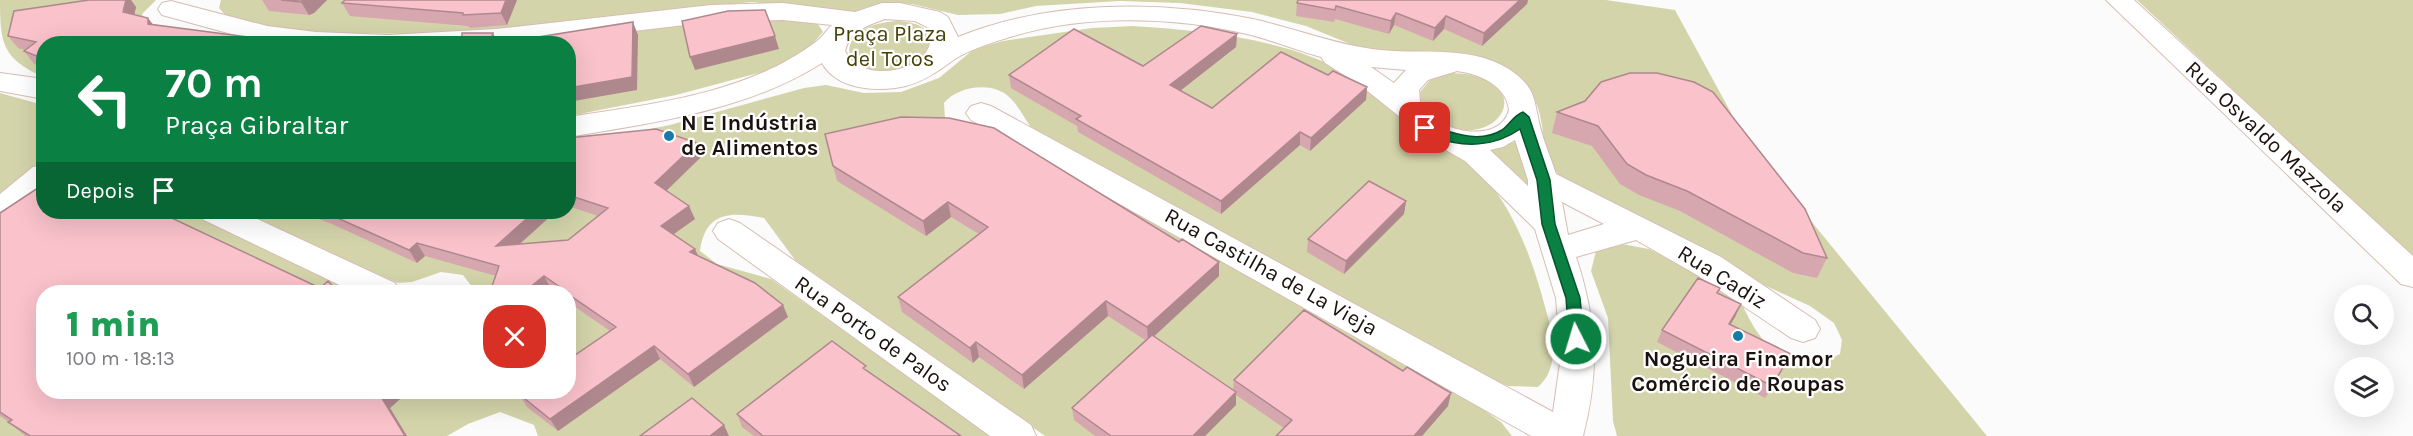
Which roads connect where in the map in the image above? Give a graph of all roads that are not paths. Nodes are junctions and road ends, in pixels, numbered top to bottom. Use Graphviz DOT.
graph roads {
  1 [pos="2119,0"];
  2 [pos="171,9"];
  3 [pos="933,19"];
  4 [pos="855,20"];
  5 [pos="1023,25"];
  6 [pos="273,36"];
  7 [pos="508,36"];
  8 [pos="831,45"];
  9 [pos="1318,48"];
  10 [pos="939,57"];
  11 [pos="1451,64"];
  12 [pos="845,74"];
  13 [pos="0,82"];
  14 [pos="36,87"];
  15 [pos="748,88"];
  16 [pos="1407,110"];
  17 [pos="981,113"];
  18 [pos="1523,117"];
  19 [pos="576,126"];
  20 [pos="1454,139"];
  21 [pos="1543,180"];
  22 [pos="36,183"];
  23 [pos="0,211"];
  24 [pos="231,219"];
  25 [pos="1640,228"];
  26 [pos="729,231"];
  27 [pos="1554,237"];
  28 [pos="2413,275"];
  29 [pos="367,285"];
  30 [pos="1803,329"];
  31 [pos="1018,436"];
  32 [pos="1559,436"];
  33 [pos="1566,436"];
  1 -- 28 [label="street, Rua Osvaldo Mazzola"];
  2 -- 6 [label="street"];
  3 -- 4 [label="street"];
  3 -- 5 [label="street"];
  3 -- 10 [label="street"];
  4 -- 7 [label="street"];
  4 -- 8 [label="street"];
  5 -- 9 [label="street"];
  5 -- 10 [label="street"];
  8 -- 12 [label="street"];
  8 -- 15 [label="street"];
  9 -- 11 [label="street"];
  9 -- 16 [label="street"];
  10 -- 12 [label="street"];
  11 -- 16 [label="street"];
  11 -- 18 [label="street"];
  12 -- 15 [label="street"];
  13 -- 14 [label="street"];
  15 -- 19 [label="street"];
  16 -- 20 [label="street"];
  17 -- 32 [label="street, Rua Castilha de La Vieja"];
  18 -- 20 [label="street"];
  18 -- 21 [label="street"];
  20 -- 27 [label="street"];
  21 -- 25 [label="street, Rua Cadiz"];
  21 -- 27 [label="street"];
  22 -- 23 [label="street"];
  24 -- 29 [label="street"];
  25 -- 27 [label="street"];
  25 -- 30 [label="street, Rua Cadiz"];
  26 -- 31 [label="street, Rua Porto de Palos"];
  27 -- 33 [label="street"];
}
